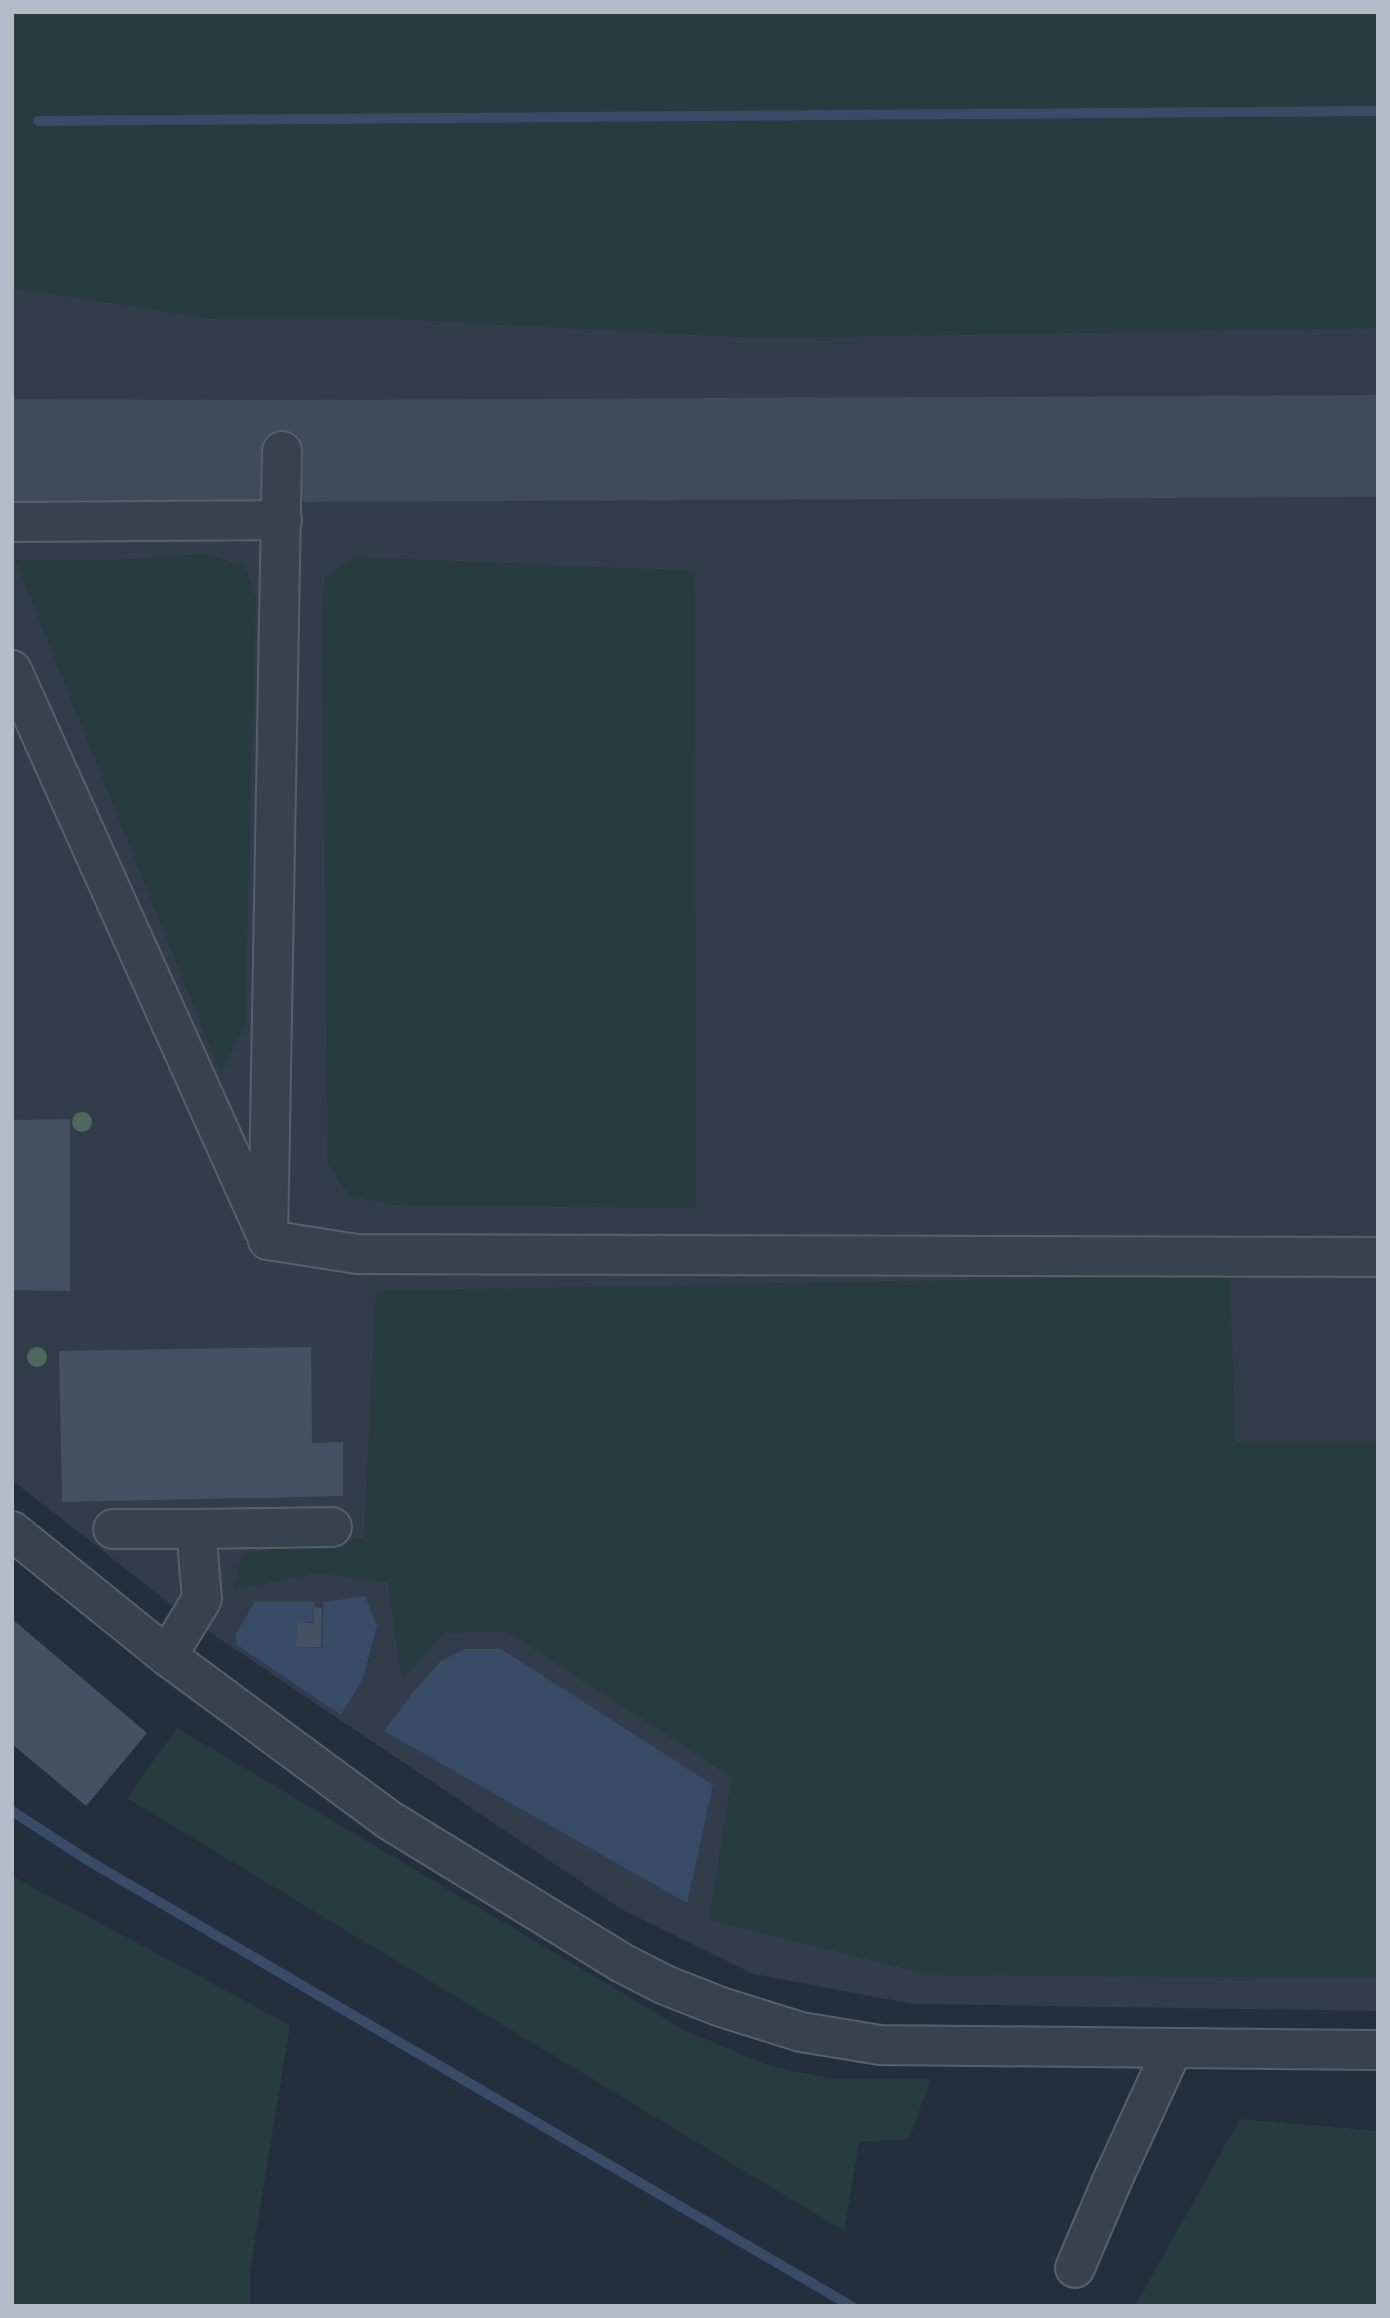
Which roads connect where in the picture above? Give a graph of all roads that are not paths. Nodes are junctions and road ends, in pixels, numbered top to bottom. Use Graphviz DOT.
graph roads {
  1 [pos="282,451"];
  2 [pos="282,520"];
  3 [pos="12,522"];
  4 [pos="12,670"];
  5 [pos="268,1240"];
  6 [pos="1378,1257"];
  7 [pos="332,1527"];
  8 [pos="113,1529"];
  9 [pos="196,1529"];
  10 [pos="12,1531"];
  11 [pos="167,1656"];
  12 [pos="1173,2048"];
  13 [pos="1378,2050"];
  14 [pos="1075,2268"];
  1 -- 2 [label="lane"];
  2 -- 3 [label="lane"];
  2 -- 5 [label="lane"];
  4 -- 5 [label="lane"];
  5 -- 6 [label="lane"];
  7 -- 9 [label="lane"];
  8 -- 9 [label="lane"];
  9 -- 11 [label="lane"];
  10 -- 11 [label="lane"];
  11 -- 12 [label="lane"];
  12 -- 13 [label="lane"];
  12 -- 14 [label="lane"];
}
